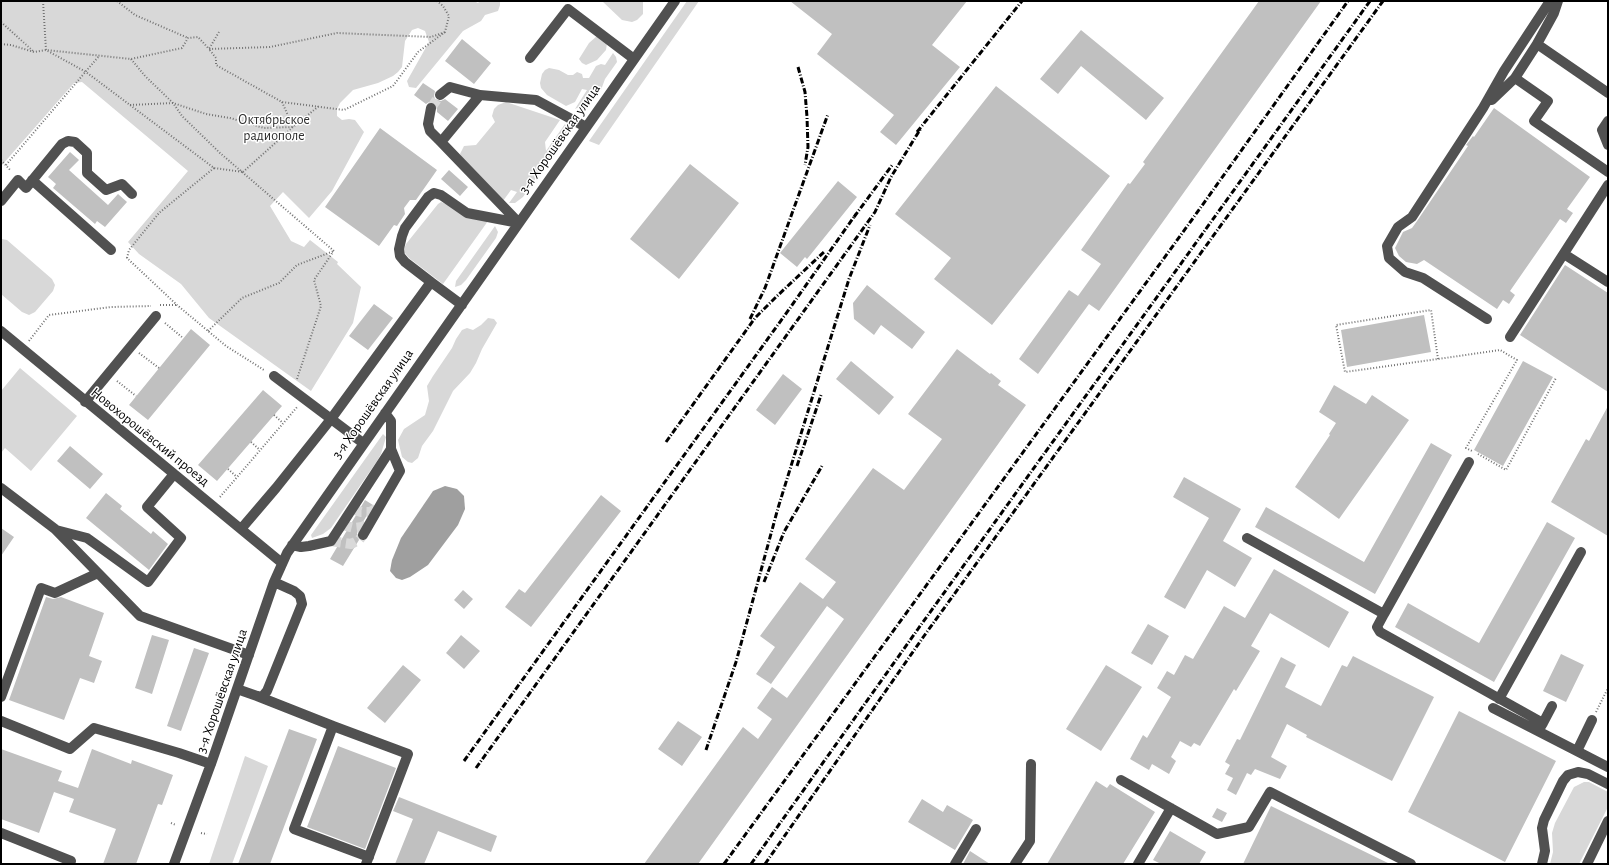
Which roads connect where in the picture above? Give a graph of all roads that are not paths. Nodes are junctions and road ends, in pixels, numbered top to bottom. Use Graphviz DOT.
graph roads {
  1 [pos="675,1"];
  2 [pos="1550,1"];
  3 [pos="1558,1"];
  4 [pos="1537,44"];
  5 [pos="530,58"];
  6 [pos="634,59"];
  7 [pos="1515,78"];
  8 [pos="1608,93"];
  9 [pos="480,95"];
  10 [pos="440,96"];
  11 [pos="431,108"];
  12 [pos="1483,108"];
  13 [pos="1608,121"];
  14 [pos="586,127"];
  15 [pos="441,142"];
  16 [pos="1608,145"];
  17 [pos="1608,172"];
  18 [pos="32,180"];
  19 [pos="1608,185"];
  20 [pos="132,194"];
  21 [pos="1,201"];
  22 [pos="519,223"];
  23 [pos="111,250"];
  24 [pos="1564,254"];
  25 [pos="431,282"];
  26 [pos="1608,282"];
  27 [pos="462,305"];
  28 [pos="156,316"];
  29 [pos="1487,319"];
  30 [pos="1,331"];
  31 [pos="1510,337"];
  32 [pos="274,376"];
  33 [pos="85,402"];
  34 [pos="385,412"];
  35 [pos="330,419"];
  36 [pos="363,443"];
  37 [pos="391,449"];
  38 [pos="1469,462"];
  39 [pos="174,474"];
  40 [pos="1,488"];
  41 [pos="55,529"];
  42 [pos="240,529"];
  43 [pos="363,535"];
  44 [pos="1247,538"];
  45 [pos="292,545"];
  46 [pos="1581,552"];
  47 [pos="282,563"];
  48 [pos="98,572"];
  49 [pos="274,582"];
  50 [pos="1384,614"];
  51 [pos="249,656"];
  52 [pos="237,689"];
  53 [pos="257,696"];
  54 [pos="1,697"];
  55 [pos="1499,699"];
  56 [pos="1552,706"];
  57 [pos="1493,708"];
  58 [pos="1592,720"];
  59 [pos="1,721"];
  60 [pos="333,726"];
  61 [pos="1541,727"];
  62 [pos="1577,751"];
  63 [pos="211,764"];
  64 [pos="1031,764"];
  65 [pos="1608,767"];
  66 [pos="1121,780"];
  67 [pos="1608,784"];
  68 [pos="1171,808"];
  69 [pos="1608,821"];
  70 [pos="976,830"];
  71 [pos="1,833"];
  72 [pos="368,860"];
  73 [pos="70,864"];
  74 [pos="174,864"];
  75 [pos="955,864"];
  76 [pos="1014,864"];
  77 [pos="1138,864"];
  78 [pos="1411,864"];
  79 [pos="1542,864"];
  80 [pos="1587,864"];
  1 -- 6 [label="street, 3-я Хорошёвская улица"];
  2 -- 12 [label="street"];
  3 -- 4 [label="street"];
  4 -- 7 [label="street"];
  4 -- 8 [label="street"];
  5 -- 6 [label="street"];
  6 -- 14 [label="street, 3-я Хорошёвская улица"];
  7 -- 12 [label="street"];
  7 -- 17 [label="street"];
  9 -- 10 [label="street"];
  9 -- 14 [label="street"];
  9 -- 15 [label="street"];
  11 -- 15 [label="street"];
  12 -- 29 [label="street"];
  13 -- 16 [label="street"];
  14 -- 22 [label="street, 3-я Хорошёвская улица"];
  15 -- 22 [label="street"];
  18 -- 20 [label="street"];
  18 -- 21 [label="street"];
  18 -- 23 [label="street"];
  19 -- 24 [label="street"];
  22 -- 25 [label="street"];
  22 -- 27 [label="street, 3-я Хорошёвская улица"];
  24 -- 26 [label="street"];
  24 -- 31 [label="street"];
  25 -- 27 [label="street"];
  25 -- 35 [label="street"];
  27 -- 34 [label="street, 3-я Хорошёвская улица"];
  28 -- 33 [label="street"];
  30 -- 33 [label="street, Новохорошёвский проезд"];
  32 -- 35 [label="street"];
  33 -- 39 [label="street, Новохорошёвский проезд"];
  34 -- 36 [label="street, 3-я Хорошёвская улица"];
  34 -- 37 [label="street"];
  35 -- 36 [label="street"];
  35 -- 42 [label="street"];
  36 -- 45 [label="street, 3-я Хорошёвская улица"];
  37 -- 43 [label="street"];
  37 -- 45 [label="street"];
  38 -- 50 [label="street"];
  39 -- 41 [label="street"];
  39 -- 42 [label="street, Новохорошёвский проезд"];
  40 -- 41 [label="street"];
  41 -- 48 [label="street"];
  42 -- 47 [label="street, Новохорошёвский проезд"];
  44 -- 50 [label="street"];
  45 -- 47 [label="street, 3-я Хорошёвская улица"];
  46 -- 55 [label="street"];
  47 -- 49 [label="street, 3-я Хорошёвская улица"];
  48 -- 51 [label="street"];
  48 -- 54 [label="street"];
  49 -- 51 [label="street, 3-я Хорошёвская улица"];
  49 -- 53 [label="street"];
  50 -- 55 [label="street"];
  51 -- 52 [label="street, 3-я Хорошёвская улица"];
  52 -- 53 [label="street"];
  52 -- 63 [label="street, 3-я Хорошёвская улица"];
  53 -- 60 [label="street"];
  55 -- 61 [label="street"];
  56 -- 61 [label="street"];
  57 -- 61 [label="street"];
  58 -- 62 [label="street"];
  59 -- 63 [label="street"];
  60 -- 72 [label="street"];
  60 -- 72 [label="street"];
  61 -- 62 [label="street"];
  62 -- 65 [label="street"];
  63 -- 74 [label="street, 3-я Хорошёвская улица"];
  64 -- 76 [label="street"];
  66 -- 68 [label="street"];
  67 -- 79 [label="street"];
  68 -- 77 [label="street"];
  68 -- 78 [label="street"];
  69 -- 80 [label="street"];
  70 -- 75 [label="street"];
  71 -- 73 [label="street"];
}
